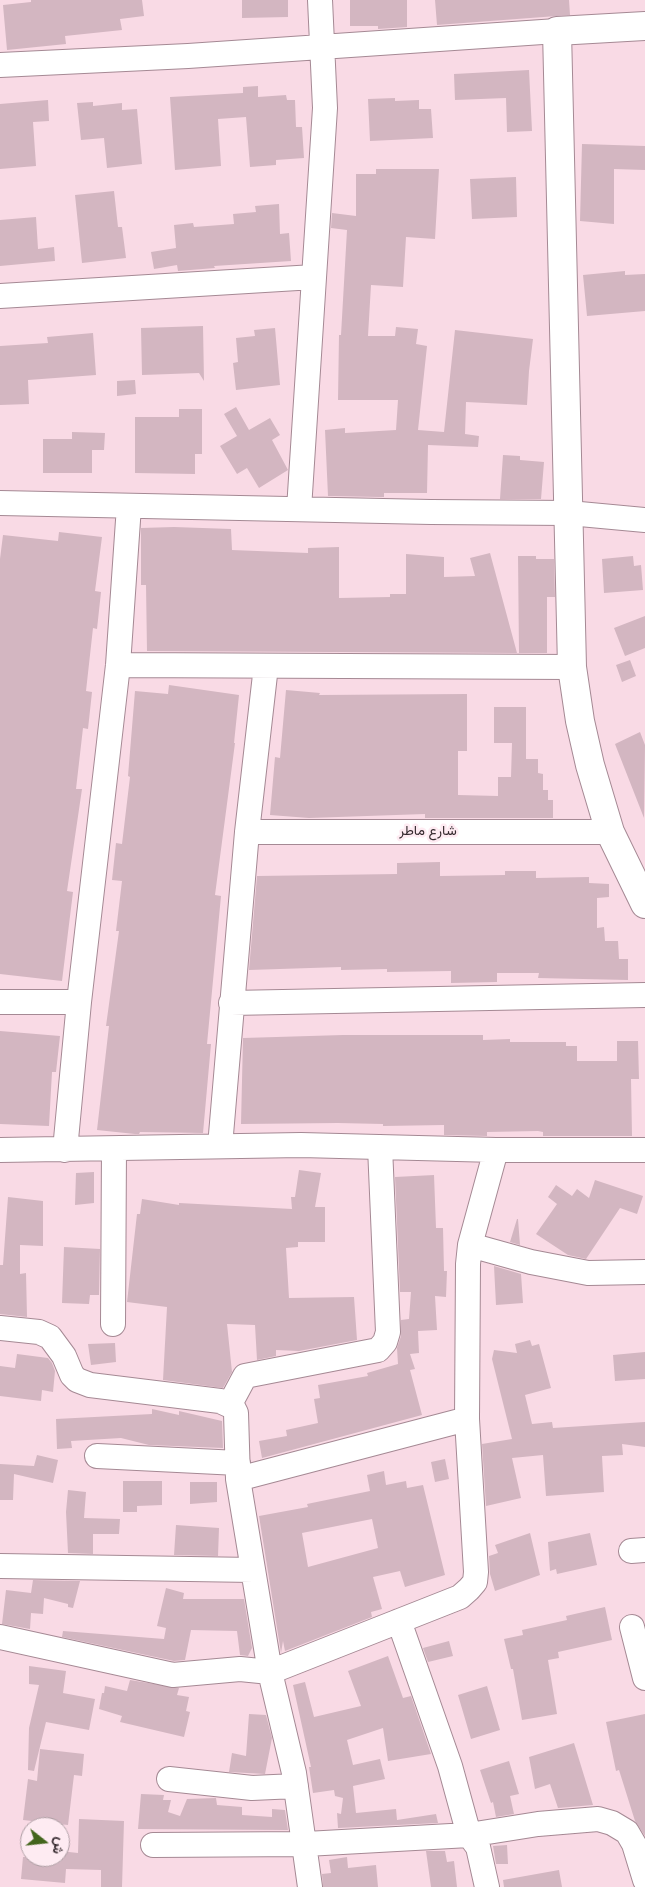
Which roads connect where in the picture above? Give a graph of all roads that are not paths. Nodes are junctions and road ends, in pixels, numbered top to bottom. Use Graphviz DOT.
graph roads {
  1 [pos="320,0"];
  2 [pos="645,26"];
  3 [pos="557,31"];
  4 [pos="323,46"];
  5 [pos="0,65"];
  6 [pos="314,276"];
  7 [pos="0,296"];
  8 [pos="0,504"];
  9 [pos="129,506"];
  10 [pos="299,509"];
  11 [pos="569,513"];
  12 [pos="645,520"];
  13 [pos="118,665"];
  14 [pos="266,666"];
  15 [pos="572,667"];
  16 [pos="247,832"];
  17 [pos="610,832"];
  18 [pos="645,904"];
  19 [pos="645,995"];
  20 [pos="0,1002"];
  21 [pos="79,1002"];
  22 [pos="231,1003"];
  23 [pos="220,1146"];
  24 [pos="380,1147"];
  25 [pos="114,1149"];
  26 [pos="0,1150"];
  27 [pos="65,1150"];
  28 [pos="496,1150"];
  29 [pos="645,1150"];
  30 [pos="470,1244"];
  31 [pos="645,1272"];
  32 [pos="113,1324"];
  33 [pos="0,1328"];
  34 [pos="230,1404"];
  35 [pos="467,1419"];
  36 [pos="97,1456"];
  37 [pos="238,1471"];
  38 [pos="0,1566"];
  39 [pos="253,1570"];
  40 [pos="400,1621"];
  41 [pos="632,1627"];
  42 [pos="0,1637"];
  43 [pos="270,1672"];
  44 [pos="645,1678"];
  45 [pos="168,1779"];
  46 [pos="296,1786"];
  47 [pos="470,1835"];
  48 [pos="306,1844"];
  49 [pos="153,1845"];
  50 [pos="643,1869"];
  51 [pos="310,1887"];
  52 [pos="487,1887"];
  1 -- 4 [label="street"];
  2 -- 3 [label="main road"];
  3 -- 4 [label="street"];
  3 -- 11 [label="main road"];
  4 -- 5 [label="street"];
  4 -- 6 [label="street"];
  6 -- 7 [label="street"];
  6 -- 10 [label="street"];
  8 -- 9 [label="street"];
  9 -- 10 [label="street"];
  9 -- 13 [label="street"];
  10 -- 11 [label="street"];
  11 -- 12 [label="street"];
  11 -- 15 [label="main road"];
  13 -- 14 [label="street"];
  13 -- 21 [label="street"];
  14 -- 15 [label="street"];
  14 -- 16 [label="street"];
  15 -- 17 [label="main road"];
  16 -- 17 [label="street, شارع ماطر"];
  16 -- 22 [label="street"];
  17 -- 18 [label="main road"];
  19 -- 22 [label="street"];
  20 -- 21 [label="street"];
  21 -- 27 [label="street"];
  22 -- 23 [label="street"];
  23 -- 24 [label="street"];
  23 -- 25 [label="street"];
  24 -- 28 [label="street"];
  24 -- 34 [label="street"];
  25 -- 27 [label="street"];
  25 -- 32 [label="street"];
  26 -- 27 [label="street"];
  28 -- 29 [label="street"];
  28 -- 30 [label="street"];
  30 -- 31 [label="street"];
  30 -- 35 [label="street"];
  33 -- 34 [label="street"];
  34 -- 37 [label="street"];
  35 -- 37 [label="street"];
  35 -- 40 [label="street"];
  36 -- 37 [label="street"];
  37 -- 39 [label="street"];
  38 -- 39 [label="street"];
  39 -- 43 [label="street"];
  40 -- 43 [label="street"];
  40 -- 47 [label="street"];
  41 -- 44 [label="street"];
  42 -- 43 [label="street"];
  43 -- 46 [label="street"];
  45 -- 46 [label="street"];
  46 -- 48 [label="street"];
  47 -- 48 [label="street"];
  47 -- 50 [label="street"];
  47 -- 52 [label="street"];
  48 -- 49 [label="street"];
  48 -- 51 [label="street"];
}
